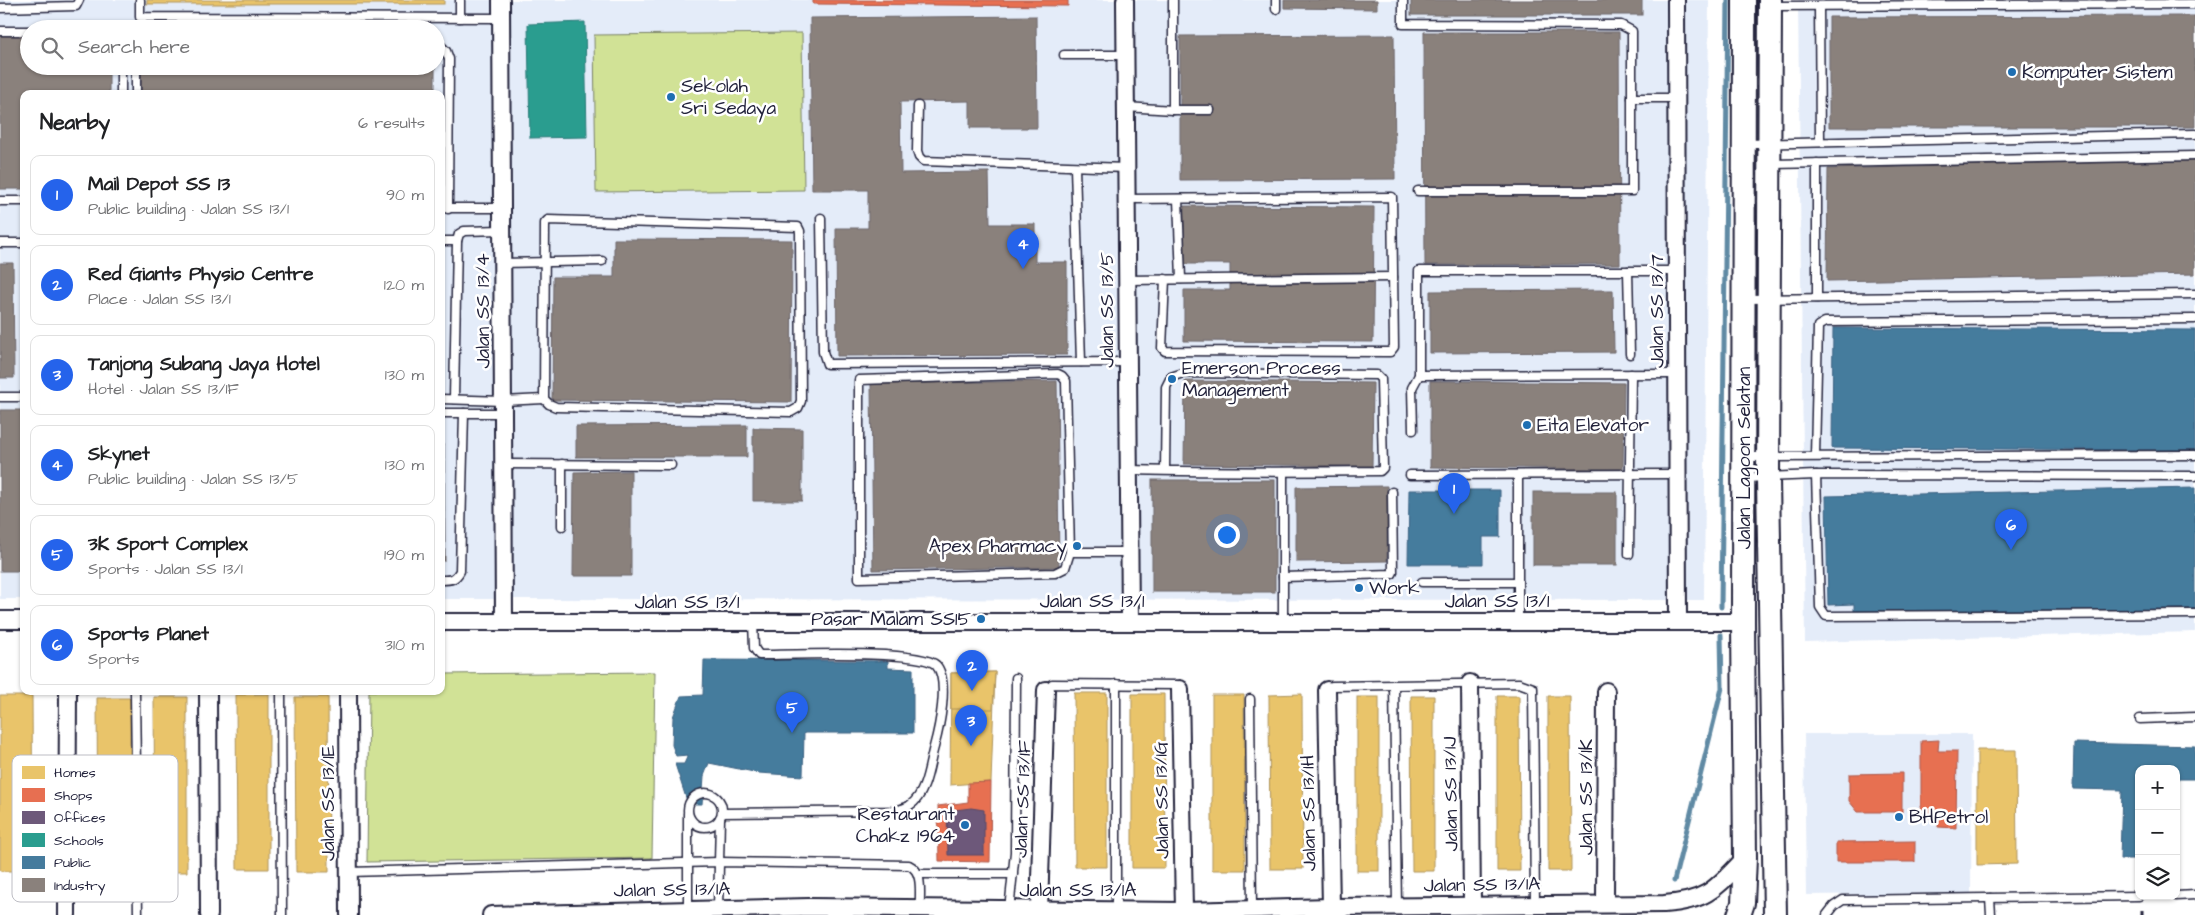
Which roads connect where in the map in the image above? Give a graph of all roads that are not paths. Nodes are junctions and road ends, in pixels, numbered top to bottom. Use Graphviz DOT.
graph roads {
  1 [pos="79,0"];
  2 [pos="140,0"];
  3 [pos="460,0"];
  4 [pos="500,0"];
  5 [pos="1125,0"];
  6 [pos="1173,0"];
  7 [pos="1276,0"];
  8 [pos="1403,0"];
  9 [pos="1676,0"];
  10 [pos="1744,0"];
  11 [pos="1770,3"];
  12 [pos="2195,4"];
  13 [pos="1819,6"];
  14 [pos="0,8"];
  15 [pos="1276,9"];
  16 [pos="460,18"];
  17 [pos="500,18"];
  18 [pos="0,31"];
  19 [pos="20,31"];
  20 [pos="445,50"];
  21 [pos="1064,55"];
  22 [pos="1125,55"];
  23 [pos="121,75"];
  24 [pos="136,75"];
  25 [pos="122,90"];
  26 [pos="136,90"];
  27 [pos="1632,98"];
  28 [pos="1677,98"];
  29 [pos="918,106"];
  30 [pos="1126,108"];
  31 [pos="1173,110"];
  32 [pos="1210,110"];
  33 [pos="2195,134"];
  34 [pos="1820,142"];
  35 [pos="1744,144"];
  36 [pos="1769,153"];
  37 [pos="2195,156"];
  38 [pos="1817,163"];
  39 [pos="1075,167"];
  40 [pos="1126,168"];
  41 [pos="1418,191"];
  42 [pos="1126,199"];
  43 [pos="1178,199"];
  44 [pos="0,201"];
  45 [pos="20,201"];
  46 [pos="445,208"];
  47 [pos="502,208"];
  48 [pos="821,218"];
  49 [pos="502,230"];
  50 [pos="457,241"];
  51 [pos="0,242"];
  52 [pos="445,242"];
  53 [pos="20,243"];
  54 [pos="602,261"];
  55 [pos="544,262"];
  56 [pos="502,263"];
  57 [pos="1628,271"];
  58 [pos="1677,271"];
  59 [pos="1393,277"];
  60 [pos="1165,279"];
  61 [pos="1181,279"];
  62 [pos="1127,280"];
  63 [pos="2195,294"];
  64 [pos="1768,298"];
  65 [pos="1817,298"];
  66 [pos="1744,299"];
  67 [pos="2195,319"];
  68 [pos="1630,354"];
  69 [pos="1081,362"];
  70 [pos="1128,362"];
  71 [pos="1419,374"];
  72 [pos="1631,374"];
  73 [pos="1678,374"];
  74 [pos="0,397"];
  75 [pos="20,397"];
  76 [pos="445,399"];
  77 [pos="454,399"];
  78 [pos="544,399"];
  79 [pos="503,407"];
  80 [pos="445,413"];
  81 [pos="464,413"];
  82 [pos="1413,430"];
  83 [pos="2195,455"];
  84 [pos="1814,456"];
  85 [pos="504,464"];
  86 [pos="562,464"];
  87 [pos="671,465"];
  88 [pos="1768,467"];
  89 [pos="1744,468"];
  90 [pos="1128,470"];
  91 [pos="1165,471"];
  92 [pos="1283,472"];
  93 [pos="1630,474"];
  94 [pos="1678,474"];
  95 [pos="1410,475"];
  96 [pos="1518,475"];
  97 [pos="1816,475"];
  98 [pos="2195,476"];
  99 [pos="1392,492"];
  100 [pos="562,526"];
  101 [pos="1070,552"];
  102 [pos="1129,552"];
  103 [pos="1629,554"];
  104 [pos="1283,577"];
  105 [pos="445,580"];
  106 [pos="1422,582"];
  107 [pos="1518,582"];
  108 [pos="2195,614"];
  109 [pos="0,620"];
  110 [pos="20,620"];
  111 [pos="1130,620"];
  112 [pos="1283,621"];
  113 [pos="1518,621"];
  114 [pos="1678,621"];
  115 [pos="445,622"];
  116 [pos="504,622"];
  117 [pos="753,622"];
  118 [pos="1743,622"];
  119 [pos="1016,678"];
  120 [pos="1470,683"];
  121 [pos="1116,684"];
  122 [pos="1394,685"];
  123 [pos="1180,689"];
  124 [pos="1046,690"];
  125 [pos="1327,690"];
  126 [pos="1606,691"];
  127 [pos="68,695"];
  128 [pos="135,695"];
  129 [pos="208,695"];
  130 [pos="281,695"];
  131 [pos="348,695"];
  132 [pos="1250,699"];
  133 [pos="2195,717"];
  134 [pos="2140,719"];
  135 [pos="68,755"];
  136 [pos="136,755"];
  137 [pos="688,813"];
  138 [pos="721,816"];
  139 [pos="1745,858"];
  140 [pos="688,862"];
  141 [pos="719,862"];
  142 [pos="349,872"];
  143 [pos="919,874"];
  144 [pos="1013,874"];
  145 [pos="2195,895"];
  146 [pos="2135,896"];
  147 [pos="2180,896"];
  148 [pos="1990,898"];
  149 [pos="67,902"];
  150 [pos="138,902"];
  151 [pos="1535,904"];
  152 [pos="1605,904"];
  153 [pos="1472,905"];
  154 [pos="1331,907"];
  155 [pos="1397,907"];
  156 [pos="920,908"];
  157 [pos="718,909"];
  158 [pos="688,910"];
  159 [pos="1009,910"];
  160 [pos="1040,910"];
  161 [pos="1116,910"];
  162 [pos="1252,910"];
  163 [pos="1184,911"];
  164 [pos="67,915"];
  165 [pos="138,915"];
  166 [pos="209,915"];
  167 [pos="282,915"];
  168 [pos="349,915"];
  169 [pos="491,915"];
  170 [pos="1358,915"];
  171 [pos="1739,915"];
  172 [pos="1775,915"];
  173 [pos="1827,915"];
  174 [pos="1991,915"];
  1 -- 14 [label="lane"];
  2 -- 16 [label="lane"];
  3 -- 16 [label="lane"];
  4 -- 17 [label="street, Jalan SS 13/4"];
  5 -- 22 [label="street, Jalan SS 13/5"];
  6 -- 31 [label="lane"];
  7 -- 15 [label="lane"];
  8 -- 27 [label="lane"];
  9 -- 28 [label="street, Jalan SS 13/7"];
  10 -- 35 [label="main road, Jalan Lagoon Selatan"];
  11 -- 13 [label="lane"];
  11 -- 36 [label="main road, Jalan Lagoon Selatan"];
  12 -- 13 [label="lane"];
  13 -- 34 [label="lane"];
  16 -- 17 [label="lane"];
  17 -- 47 [label="street, Jalan SS 13/4"];
  18 -- 19 [label="lane"];
  20 -- 46 [label="lane"];
  21 -- 22 [label="lane"];
  22 -- 30 [label="street, Jalan SS 13/5"];
  23 -- 25 [label="lane"];
  24 -- 26 [label="lane"];
  27 -- 28 [label="lane"];
  27 -- 41 [label="lane"];
  28 -- 58 [label="street, Jalan SS 13/7"];
  29 -- 39 [label="lane"];
  30 -- 31 [label="lane"];
  30 -- 40 [label="street, Jalan SS 13/5"];
  31 -- 32 [label="lane"];
  33 -- 34 [label="lane"];
  34 -- 36 [label="lane"];
  35 -- 36 [label="lane"];
  35 -- 66 [label="main road, Jalan Lagoon Selatan"];
  36 -- 38 [label="lane"];
  36 -- 64 [label="main road, Jalan Lagoon Selatan"];
  37 -- 38 [label="lane"];
  38 -- 65 [label="lane"];
  39 -- 40 [label="lane"];
  39 -- 69 [label="lane"];
  40 -- 42 [label="street, Jalan SS 13/5"];
  42 -- 43 [label="lane"];
  42 -- 62 [label="street, Jalan SS 13/5"];
  43 -- 59 [label="lane"];
  43 -- 61 [label="lane"];
  44 -- 45 [label="lane"];
  46 -- 47 [label="lane"];
  47 -- 49 [label="street, Jalan SS 13/4"];
  48 -- 69 [label="lane"];
  49 -- 50 [label="lane"];
  49 -- 56 [label="street, Jalan SS 13/4"];
  50 -- 52 [label="lane"];
  50 -- 77 [label="lane"];
  51 -- 53 [label="lane"];
  54 -- 55 [label="lane"];
  55 -- 56 [label="lane"];
  55 -- 78 [label="lane"];
  55 -- 78 [label="lane"];
  56 -- 79 [label="street, Jalan SS 13/4"];
  57 -- 58 [label="lane"];
  57 -- 68 [label="lane"];
  57 -- 71 [label="lane"];
  58 -- 73 [label="street, Jalan SS 13/7"];
  59 -- 60 [label="lane"];
  59 -- 61 [label="lane"];
  60 -- 61 [label="lane"];
  60 -- 62 [label="lane"];
  62 -- 70 [label="street, Jalan SS 13/5"];
  63 -- 65 [label="lane"];
  64 -- 65 [label="lane"];
  64 -- 66 [label="lane"];
  64 -- 88 [label="main road, Jalan Lagoon Selatan"];
  66 -- 89 [label="main road, Jalan Lagoon Selatan"];
  67 -- 84 [label="lane"];
  69 -- 70 [label="lane"];
  70 -- 90 [label="street, Jalan SS 13/5"];
  71 -- 72 [label="lane"];
  71 -- 82 [label="lane"];
  72 -- 73 [label="lane"];
  72 -- 93 [label="lane"];
  73 -- 94 [label="street, Jalan SS 13/7"];
  74 -- 75 [label="lane"];
  76 -- 77 [label="lane"];
  77 -- 79 [label="lane"];
  78 -- 79 [label="lane"];
  79 -- 81 [label="lane"];
  79 -- 85 [label="street, Jalan SS 13/4"];
  80 -- 81 [label="lane"];
  81 -- 105 [label="lane"];
  83 -- 84 [label="lane"];
  84 -- 88 [label="lane"];
  85 -- 86 [label="lane"];
  85 -- 116 [label="street, Jalan SS 13/4"];
  86 -- 87 [label="lane"];
  86 -- 100 [label="lane"];
  88 -- 89 [label="lane"];
  88 -- 89 [label="lane"];
  88 -- 97 [label="lane"];
  88 -- 172 [label="main road, Jalan Lagoon Selatan"];
  89 -- 118 [label="main road, Jalan Lagoon Selatan"];
  90 -- 91 [label="lane"];
  90 -- 102 [label="street, Jalan SS 13/5"];
  91 -- 92 [label="lane"];
  91 -- 92 [label="lane"];
  92 -- 104 [label="lane"];
  93 -- 94 [label="lane"];
  93 -- 96 [label="lane"];
  93 -- 103 [label="lane"];
  94 -- 114 [label="street, Jalan SS 13/7"];
  95 -- 96 [label="lane"];
  96 -- 107 [label="lane"];
  97 -- 98 [label="lane"];
  97 -- 108 [label="lane"];
  99 -- 104 [label="lane"];
  101 -- 101 [label="lane"];
  101 -- 102 [label="lane"];
  102 -- 111 [label="street, Jalan SS 13/5"];
  104 -- 112 [label="lane"];
  106 -- 107 [label="lane"];
  107 -- 113 [label="lane"];
  109 -- 110 [label="street"];
  111 -- 112 [label="street, Jalan SS 13/1"];
  111 -- 117 [label="street, Jalan SS 13/1"];
  112 -- 113 [label="street, Jalan SS 13/1"];
  113 -- 114 [label="street, Jalan SS 13/1"];
  114 -- 118 [label="street, Jalan SS 13/1"];
  115 -- 116 [label="street, Jalan SS 13/1"];
  116 -- 117 [label="street, Jalan SS 13/1"];
  117 -- 138 [label="lane"];
  118 -- 139 [label="main road, Jalan Lagoon Selatan"];
  119 -- 144 [label="lane"];
  120 -- 122 [label="lane"];
  120 -- 151 [label="lane"];
  120 -- 153 [label="street, Jalan SS 13/1J"];
  121 -- 123 [label="lane"];
  121 -- 124 [label="lane"];
  121 -- 161 [label="lane"];
  122 -- 125 [label="lane"];
  122 -- 155 [label="lane"];
  123 -- 163 [label="street, Jalan SS 13/1G"];
  124 -- 160 [label="street, Jalan SS 13/1F"];
  125 -- 154 [label="street, Jalan SS 13/1H"];
  126 -- 152 [label="street, Jalan SS 13/1K"];
  127 -- 135 [label="street"];
  128 -- 136 [label="lane"];
  129 -- 166 [label="street"];
  130 -- 167 [label="lane"];
  131 -- 142 [label="street, Jalan SS 13/1E"];
  132 -- 162 [label="lane"];
  133 -- 134 [label="lane"];
  137 -- 138 [label="lane"];
  137 -- 138 [label="lane"];
  137 -- 140 [label="lane"];
  138 -- 141 [label="lane"];
  139 -- 152 [label="street, Jalan SS 13/1A"];
  139 -- 171 [label="main road, Jalan Lagoon Selatan"];
  140 -- 141 [label="lane"];
  140 -- 142 [label="lane"];
  140 -- 158 [label="lane"];
  141 -- 143 [label="lane"];
  141 -- 157 [label="lane"];
  142 -- 168 [label="street, Jalan SS 13/1E"];
  143 -- 144 [label="lane"];
  143 -- 156 [label="lane"];
  144 -- 159 [label="lane"];
  145 -- 147 [label="lane"];
  146 -- 148 [label="lane"];
  148 -- 173 [label="lane"];
  148 -- 174 [label="lane"];
  149 -- 164 [label="street"];
  150 -- 165 [label="lane"];
  151 -- 152 [label="street, Jalan SS 13/1A"];
  151 -- 153 [label="street, Jalan SS 13/1A"];
  153 -- 155 [label="street, Jalan SS 13/1A"];
  154 -- 155 [label="street, Jalan SS 13/1A"];
  154 -- 162 [label="street, Jalan SS 13/1A"];
  154 -- 170 [label="street"];
  156 -- 157 [label="street, Jalan SS 13/1A"];
  156 -- 159 [label="street, Jalan SS 13/1A"];
  157 -- 158 [label="street, Jalan SS 13/1A"];
  158 -- 169 [label="street, Jalan SS 13/1A"];
  159 -- 160 [label="street, Jalan SS 13/1A"];
  160 -- 161 [label="street, Jalan SS 13/1A"];
  161 -- 163 [label="street, Jalan SS 13/1A"];
  162 -- 163 [label="street, Jalan SS 13/1A"];
}
